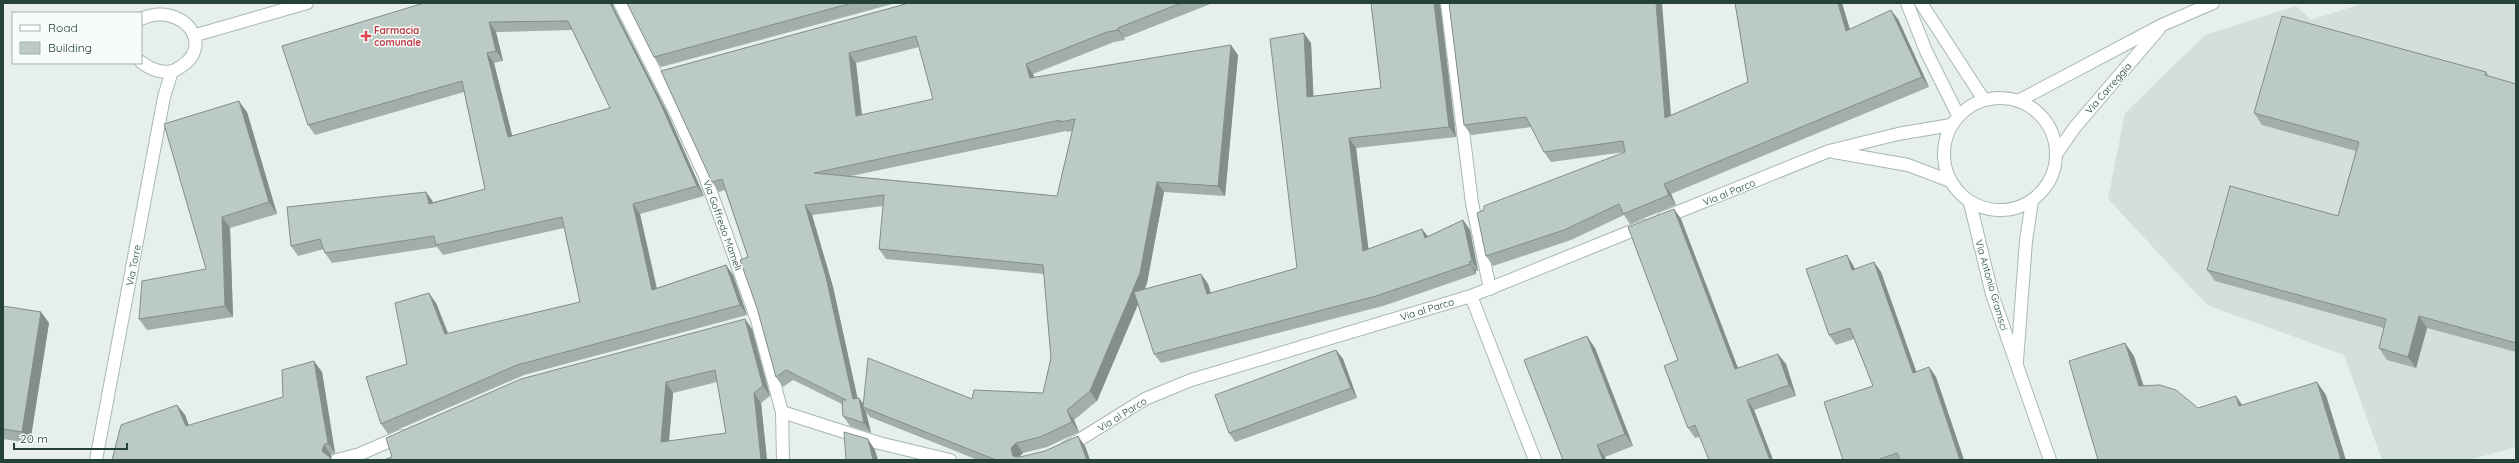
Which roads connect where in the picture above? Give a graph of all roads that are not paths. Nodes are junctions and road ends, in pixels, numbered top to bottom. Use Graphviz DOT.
graph roads {
  1 [pos="307,3"];
  2 [pos="620,3"];
  3 [pos="1447,3"];
  4 [pos="1907,3"];
  5 [pos="1921,3"];
  6 [pos="2213,3"];
  7 [pos="145,11"];
  8 [pos="2162,25"];
  9 [pos="196,35"];
  10 [pos="142,63"];
  11 [pos="172,71"];
  12 [pos="673,72"];
  13 [pos="658,76"];
  14 [pos="1984,100"];
  15 [pos="2018,101"];
  16 [pos="1955,120"];
  17 [pos="1829,151"];
  18 [pos="2057,153"];
  19 [pos="1950,182"];
  20 [pos="2032,201"];
  21 [pos="1970,202"];
  22 [pos="1490,289"];
  23 [pos="1471,296"];
  24 [pos="757,320"];
  25 [pos="742,324"];
  26 [pos="2017,366"];
  27 [pos="782,412"];
  28 [pos="411,432"];
  29 [pos="1055,452"];
  30 [pos="96,460"];
  31 [pos="337,460"];
  32 [pos="783,460"];
  33 [pos="950,460"];
  34 [pos="1536,460"];
  35 [pos="2050,460"];
  1 -- 9 [label="street"];
  2 -- 13 [label="street, Via Goffredo Mameli"];
  3 -- 22 [label="street"];
  4 -- 16 [label="street"];
  5 -- 14 [label="street"];
  6 -- 8 [label="street, Via Carreggia"];
  7 -- 9 [label="street"];
  8 -- 15 [label="street, Via Carreggia"];
  8 -- 18 [label="street, Via Carreggia"];
  9 -- 11 [label="street"];
  10 -- 11 [label="street"];
  11 -- 30 [label="street, Via Torre"];
  12 -- 13 [label="street"];
  13 -- 24 [label="street, Via Goffredo Mameli"];
  14 -- 15 [label="street"];
  14 -- 16 [label="street"];
  15 -- 18 [label="street"];
  16 -- 17 [label="street, Via al Parco"];
  16 -- 19 [label="street"];
  17 -- 19 [label="street"];
  17 -- 22 [label="street, Via al Parco"];
  18 -- 20 [label="street"];
  19 -- 21 [label="street"];
  20 -- 21 [label="street"];
  20 -- 26 [label="street, Via Antonio Gramsci"];
  21 -- 26 [label="street, Via Antonio Gramsci"];
  22 -- 23 [label="street, Via al Parco"];
  23 -- 29 [label="street, Via al Parco"];
  23 -- 34 [label="street"];
  24 -- 25 [label="street"];
  24 -- 27 [label="street, Via Goffredo Mameli"];
  26 -- 35 [label="street, Via Antonio Gramsci"];
  27 -- 32 [label="street, Via Goffredo Mameli"];
  27 -- 33 [label="street"];
  28 -- 31 [label="street"];
}
